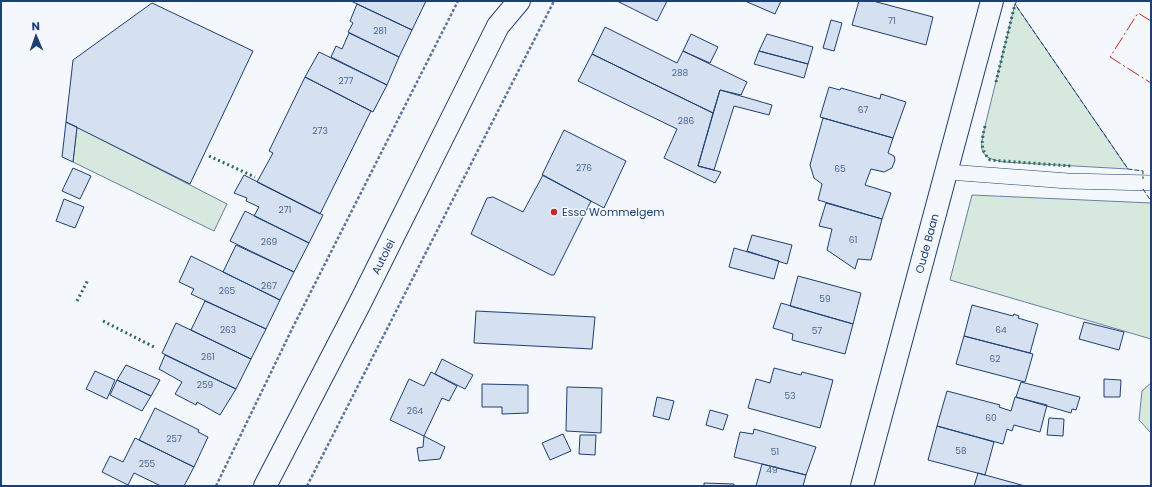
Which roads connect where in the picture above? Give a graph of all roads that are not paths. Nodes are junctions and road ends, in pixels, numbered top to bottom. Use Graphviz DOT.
graph roads {
  1 [pos="500,1"];
  2 [pos="519,1"];
  3 [pos="992,1"];
  4 [pos="498,26"];
  5 [pos="948,172"];
  6 [pos="1151,183"];
  7 [pos="265,486"];
  8 [pos="862,486"];
  1 -- 4 [label="main road, Autolei"];
  2 -- 4 [label="main road, Autolei"];
  3 -- 5 [label="main road, Oude Baan"];
  4 -- 7 [label="main road, Autolei"];
  5 -- 6 [label="lane"];
  5 -- 8 [label="main road, Oude Baan"];
}
